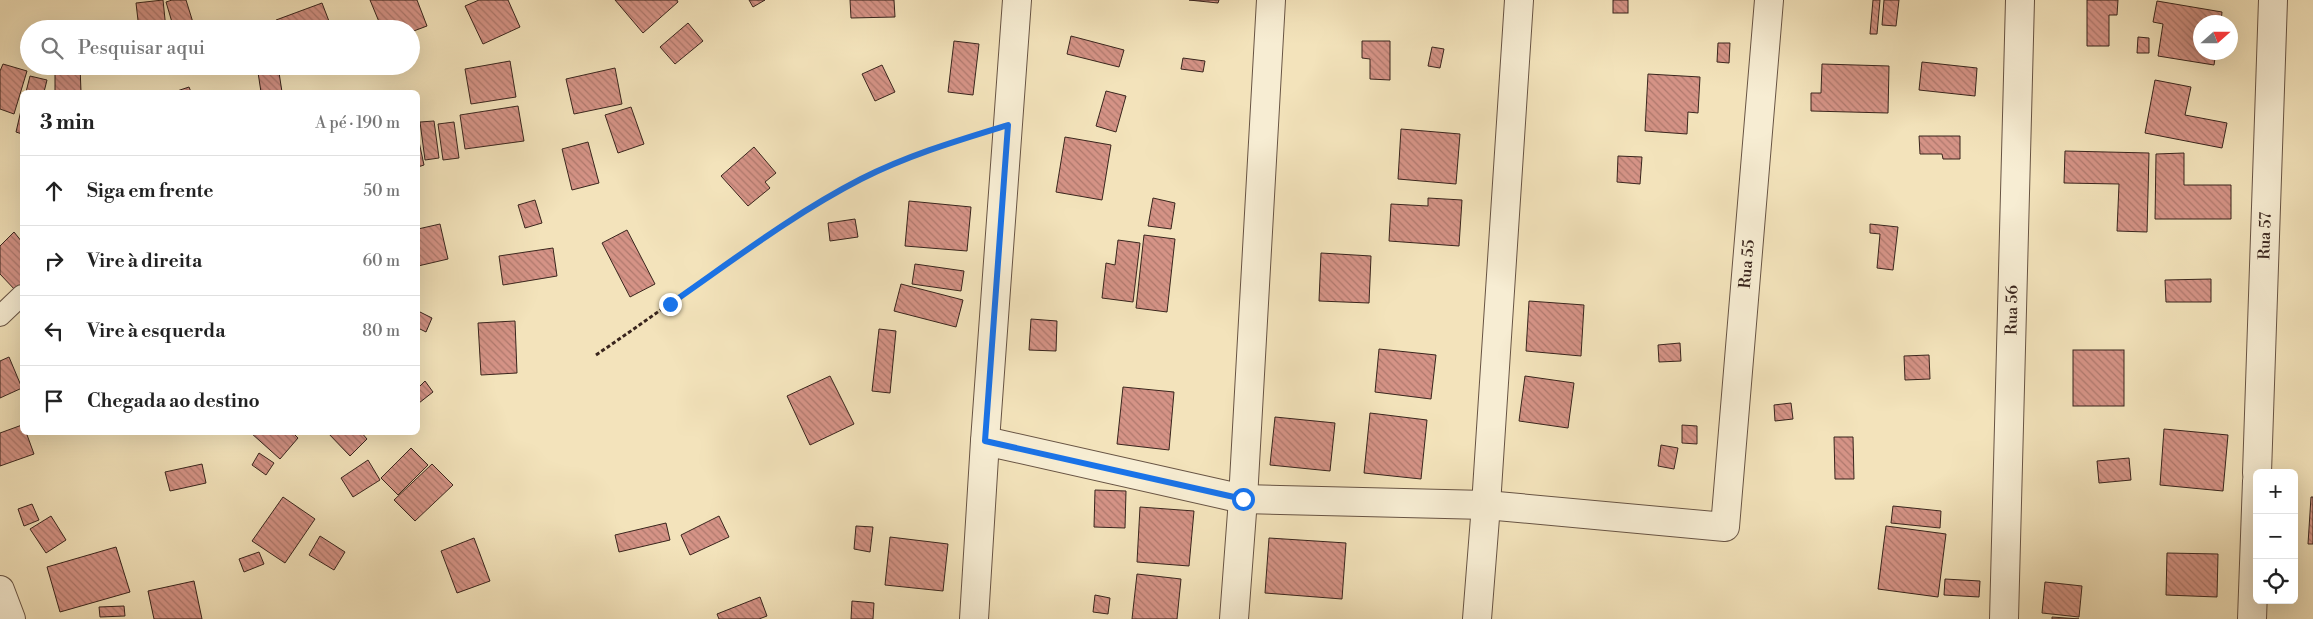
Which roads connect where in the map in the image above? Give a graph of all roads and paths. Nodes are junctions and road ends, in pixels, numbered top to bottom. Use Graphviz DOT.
graph roads {
  1 [pos="1017,0"];
  2 [pos="1271,0"];
  3 [pos="1519,0"];
  4 [pos="1769,0"];
  5 [pos="2020,0"];
  6 [pos="2273,0"];
  7 [pos="1008,125"];
  8 [pos="20,298"];
  9 [pos="0,316"];
  10 [pos="596,356"];
  11 [pos="985,441"];
  12 [pos="2257,469"];
  13 [pos="1243,499"];
  14 [pos="1486,505"];
  15 [pos="2256,514"];
  16 [pos="0,590"];
  17 [pos="11,619"];
  18 [pos="974,619"];
  19 [pos="1234,619"];
  20 [pos="1477,619"];
  21 [pos="2004,619"];
  22 [pos="2252,619"];
  1 -- 7 [label="street"];
  2 -- 13 [label="street"];
  3 -- 14 [label="street"];
  4 -- 14 [label="street, Rua 55"];
  5 -- 21 [label="street, Rua 56"];
  6 -- 12 [label="street, Rua 57"];
  7 -- 10 [label="path"];
  7 -- 11 [label="street"];
  8 -- 9 [label="lane"];
  11 -- 13 [label="street"];
  11 -- 18 [label="street"];
  13 -- 14 [label="street"];
  13 -- 19 [label="street"];
  14 -- 20 [label="street"];
  15 -- 22 [label="street"];
  16 -- 17 [label="street"];
}
